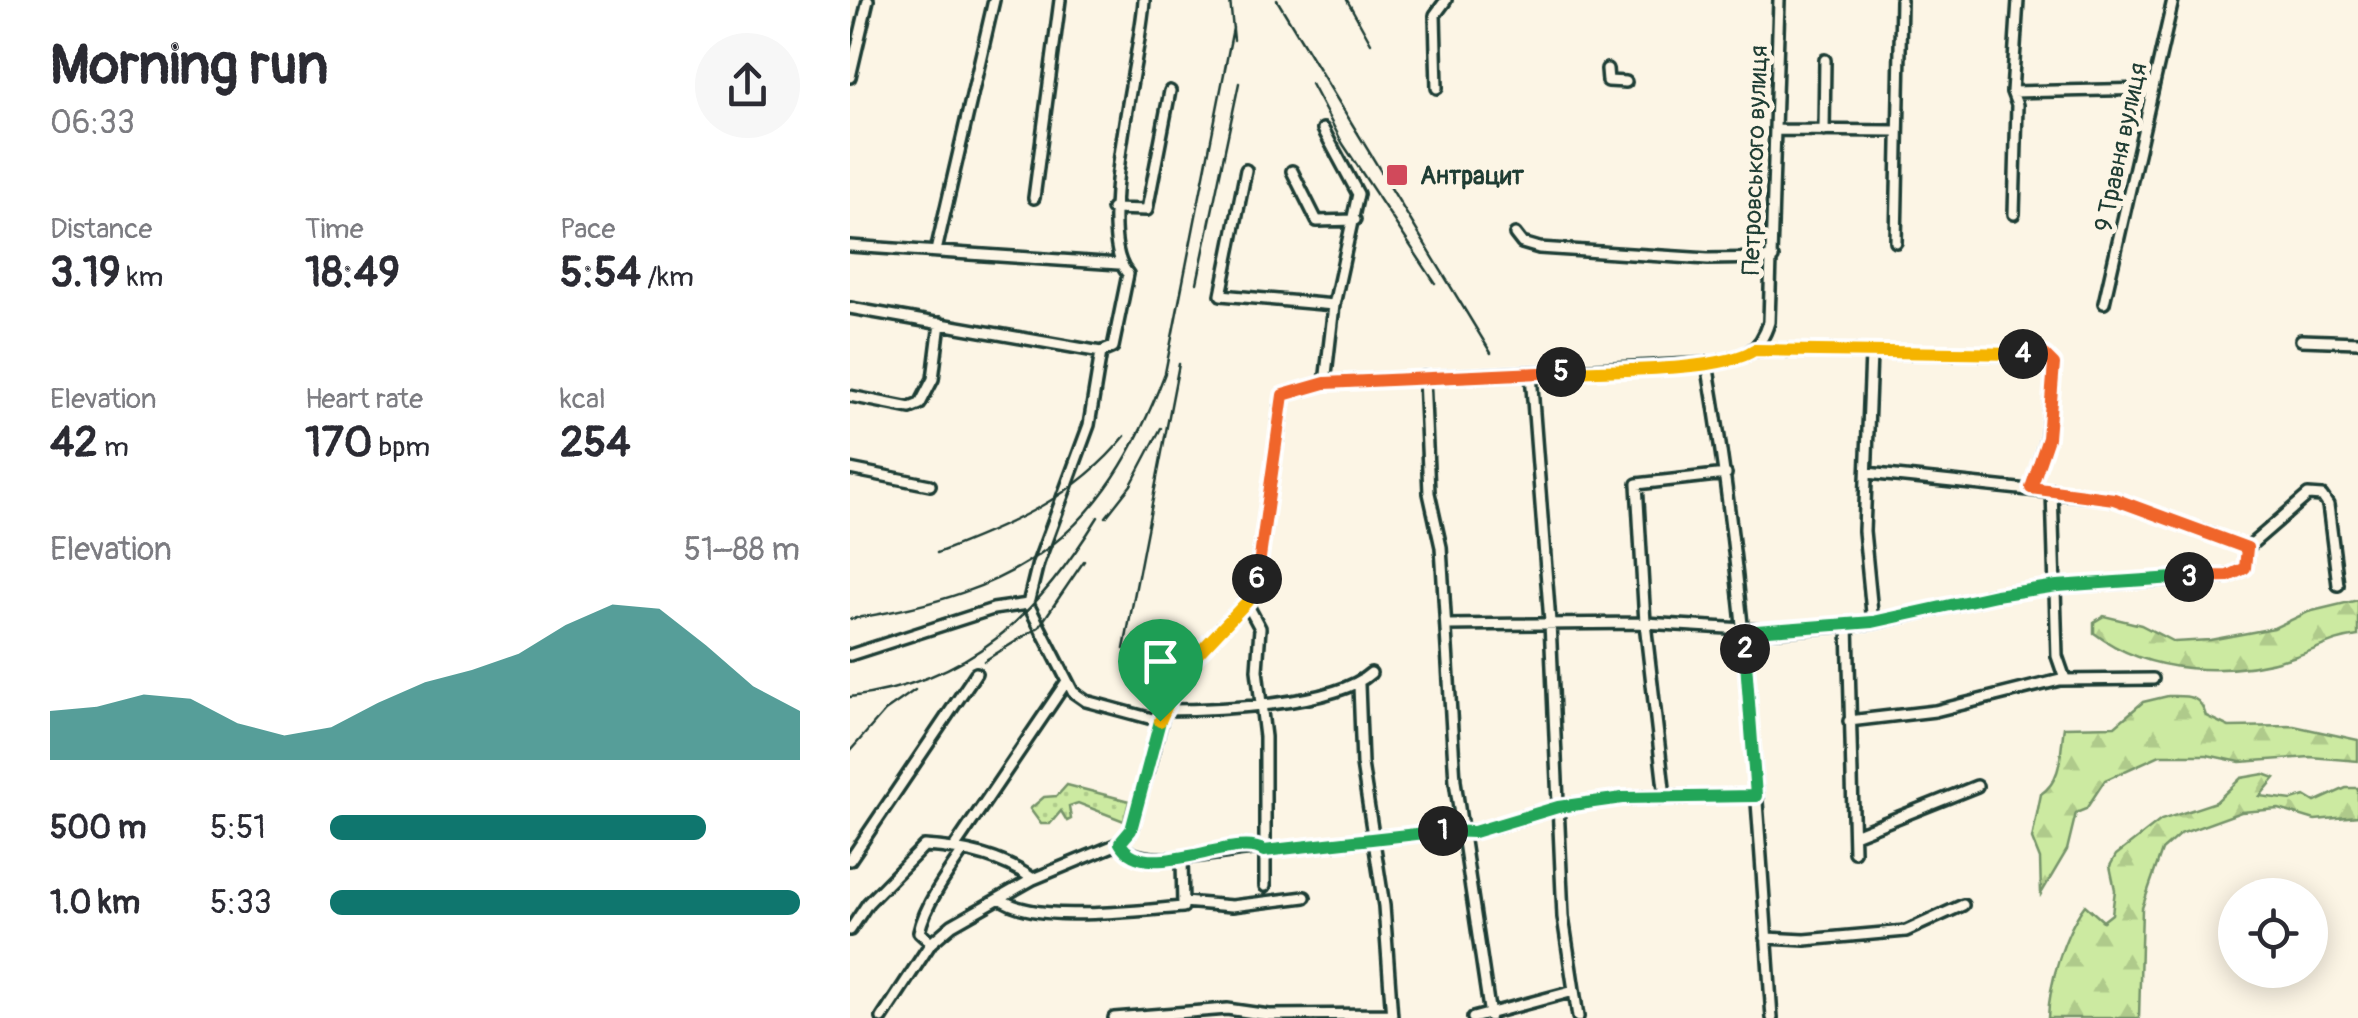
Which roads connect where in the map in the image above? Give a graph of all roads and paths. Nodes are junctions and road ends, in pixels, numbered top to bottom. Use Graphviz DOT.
graph roads {
  1 [pos="868,0"];
  2 [pos="994,0"];
  3 [pos="1060,0"];
  4 [pos="1144,0"];
  5 [pos="1446,0"];
  6 [pos="1779,0"];
  7 [pos="1901,0"];
  8 [pos="2018,0"];
  9 [pos="2173,0"];
  10 [pos="1825,60"];
  11 [pos="1607,69"];
  12 [pos="850,77"];
  13 [pos="1626,82"];
  14 [pos="1437,88"];
  15 [pos="2152,89"];
  16 [pos="1170,91"];
  17 [pos="2012,92"];
  18 [pos="1323,129"];
  19 [pos="1778,130"];
  20 [pos="1824,131"];
  21 [pos="1898,131"];
  22 [pos="1246,170"];
  23 [pos="1292,172"];
  24 [pos="1034,198"];
  25 [pos="1112,209"];
  26 [pos="2014,214"];
  27 [pos="1354,220"];
  28 [pos="1515,234"];
  29 [pos="1896,242"];
  30 [pos="850,246"];
  31 [pos="936,251"];
  32 [pos="1772,258"];
  33 [pos="1119,264"];
  34 [pos="2104,303"];
  35 [pos="1334,305"];
  36 [pos="850,308"];
  37 [pos="940,323"];
  38 [pos="2301,340"];
  39 [pos="2358,342"];
  40 [pos="1754,350"];
  41 [pos="1101,352"];
  42 [pos="1871,354"];
  43 [pos="1707,363"];
  44 [pos="1531,374"];
  45 [pos="1424,377"];
  46 [pos="1325,383"];
  47 [pos="850,396"];
  48 [pos="850,469"];
  49 [pos="1867,473"];
  50 [pos="1726,474"];
  51 [pos="930,485"];
  52 [pos="2031,488"];
  53 [pos="2052,490"];
  54 [pos="2247,548"];
  55 [pos="2338,585"];
  56 [pos="2057,586"];
  57 [pos="1246,602"];
  58 [pos="1028,604"];
  59 [pos="1550,622"];
  60 [pos="1873,622"];
  61 [pos="1645,623"];
  62 [pos="1447,625"];
  63 [pos="1848,625"];
  64 [pos="1744,632"];
  65 [pos="850,655"];
  66 [pos="976,673"];
  67 [pos="1371,673"];
  68 [pos="2065,679"];
  69 [pos="2153,679"];
  70 [pos="1067,682"];
  71 [pos="1359,684"];
  72 [pos="1261,705"];
  73 [pos="1162,716"];
  74 [pos="1848,721"];
  75 [pos="1978,786"];
  76 [pos="1756,796"];
  77 [pos="1665,798"];
  78 [pos="1558,807"];
  79 [pos="1464,828"];
  80 [pos="1854,835"];
  81 [pos="1371,842"];
  82 [pos="1120,843"];
  83 [pos="959,849"];
  84 [pos="1264,850"];
  85 [pos="1854,852"];
  86 [pos="1182,859"];
  87 [pos="850,860"];
  88 [pos="1033,879"];
  89 [pos="1265,886"];
  90 [pos="1306,897"];
  91 [pos="1000,898"];
  92 [pos="1183,902"];
  93 [pos="1964,905"];
  94 [pos="850,930"];
  95 [pos="1766,938"];
  96 [pos="931,943"];
  97 [pos="1574,991"];
  98 [pos="1187,1015"];
  99 [pos="1269,1016"];
  100 [pos="1392,1016"];
  101 [pos="1490,1016"];
  102 [pos="1344,1017"];
  103 [pos="1578,1017"];
  104 [pos="882,1018"];
  105 [pos="1114,1018"];
  106 [pos="1473,1018"];
  107 [pos="1772,1018"];
  1 -- 12 [label="street"];
  2 -- 31 [label="street"];
  3 -- 24 [label="street"];
  4 -- 25 [label="street"];
  5 -- 14 [label="street"];
  6 -- 19 [label="street, Петровського вулиця"];
  7 -- 21 [label="street"];
  8 -- 17 [label="street"];
  9 -- 15 [label="street, 9 Травня вулиця"];
  10 -- 20 [label="street"];
  11 -- 13 [label="street"];
  15 -- 17 [label="street"];
  15 -- 34 [label="street, 9 Травня вулиця"];
  16 -- 25 [label="street"];
  17 -- 26 [label="street"];
  18 -- 27 [label="street"];
  19 -- 20 [label="street"];
  19 -- 32 [label="street, Петровського вулиця"];
  20 -- 21 [label="street"];
  21 -- 29 [label="street"];
  22 -- 35 [label="street"];
  23 -- 27 [label="street"];
  25 -- 33 [label="street"];
  27 -- 35 [label="street"];
  28 -- 32 [label="street"];
  30 -- 31 [label="street"];
  31 -- 33 [label="street"];
  32 -- 40 [label="street, Петровського вулиця"];
  33 -- 41 [label="street"];
  35 -- 46 [label="street"];
  36 -- 37 [label="street"];
  37 -- 41 [label="street"];
  37 -- 47 [label="street"];
  38 -- 39 [label="street"];
  40 -- 42 [label="street"];
  40 -- 43 [label="street"];
  41 -- 58 [label="street"];
  42 -- 49 [label="street"];
  42 -- 52 [label="street"];
  43 -- 44 [label="street"];
  43 -- 50 [label="street"];
  44 -- 45 [label="street"];
  44 -- 59 [label="street"];
  45 -- 46 [label="street"];
  45 -- 62 [label="street"];
  46 -- 57 [label="street"];
  48 -- 51 [label="street"];
  49 -- 52 [label="street"];
  49 -- 60 [label="street"];
  50 -- 61 [label="street"];
  50 -- 64 [label="street"];
  52 -- 53 [label="street"];
  53 -- 54 [label="street"];
  53 -- 56 [label="street"];
  54 -- 55 [label="street"];
  54 -- 56 [label="street"];
  56 -- 60 [label="street"];
  56 -- 68 [label="street"];
  57 -- 72 [label="street"];
  57 -- 73 [label="street"];
  58 -- 65 [label="street"];
  58 -- 70 [label="street"];
  59 -- 61 [label="street"];
  59 -- 62 [label="street"];
  59 -- 78 [label="street"];
  60 -- 63 [label="street"];
  61 -- 64 [label="street"];
  61 -- 77 [label="street"];
  62 -- 79 [label="street"];
  63 -- 64 [label="street"];
  63 -- 74 [label="street"];
  64 -- 76 [label="street"];
  66 -- 87 [label="street"];
  67 -- 71 [label="street"];
  68 -- 69 [label="street"];
  68 -- 74 [label="street"];
  70 -- 73 [label="street"];
  70 -- 83 [label="street"];
  71 -- 72 [label="street"];
  71 -- 81 [label="street"];
  72 -- 73 [label="street"];
  72 -- 84 [label="street"];
  73 -- 82 [label="street"];
  74 -- 80 [label="street"];
  75 -- 80 [label="street"];
  76 -- 77 [label="street"];
  76 -- 95 [label="street"];
  77 -- 78 [label="street"];
  78 -- 79 [label="street"];
  78 -- 97 [label="street"];
  79 -- 81 [label="street"];
  79 -- 101 [label="street"];
  80 -- 85 [label="street"];
  81 -- 84 [label="street"];
  81 -- 100 [label="street"];
  82 -- 86 [label="street"];
  82 -- 88 [label="street"];
  83 -- 88 [label="street"];
  83 -- 94 [label="street"];
  83 -- 96 [label="street"];
  84 -- 86 [label="street"];
  84 -- 89 [label="street"];
  86 -- 92 [label="street"];
  88 -- 91 [label="street"];
  90 -- 92 [label="street"];
  91 -- 92 [label="street"];
  91 -- 96 [label="street"];
  93 -- 95 [label="street"];
  95 -- 107 [label="street"];
  96 -- 104 [label="street"];
  97 -- 101 [label="street"];
  97 -- 103 [label="street"];
  98 -- 99 [label="street"];
  98 -- 105 [label="street"];
  99 -- 102 [label="street"];
  100 -- 102 [label="street"];
  101 -- 106 [label="street"];
}
